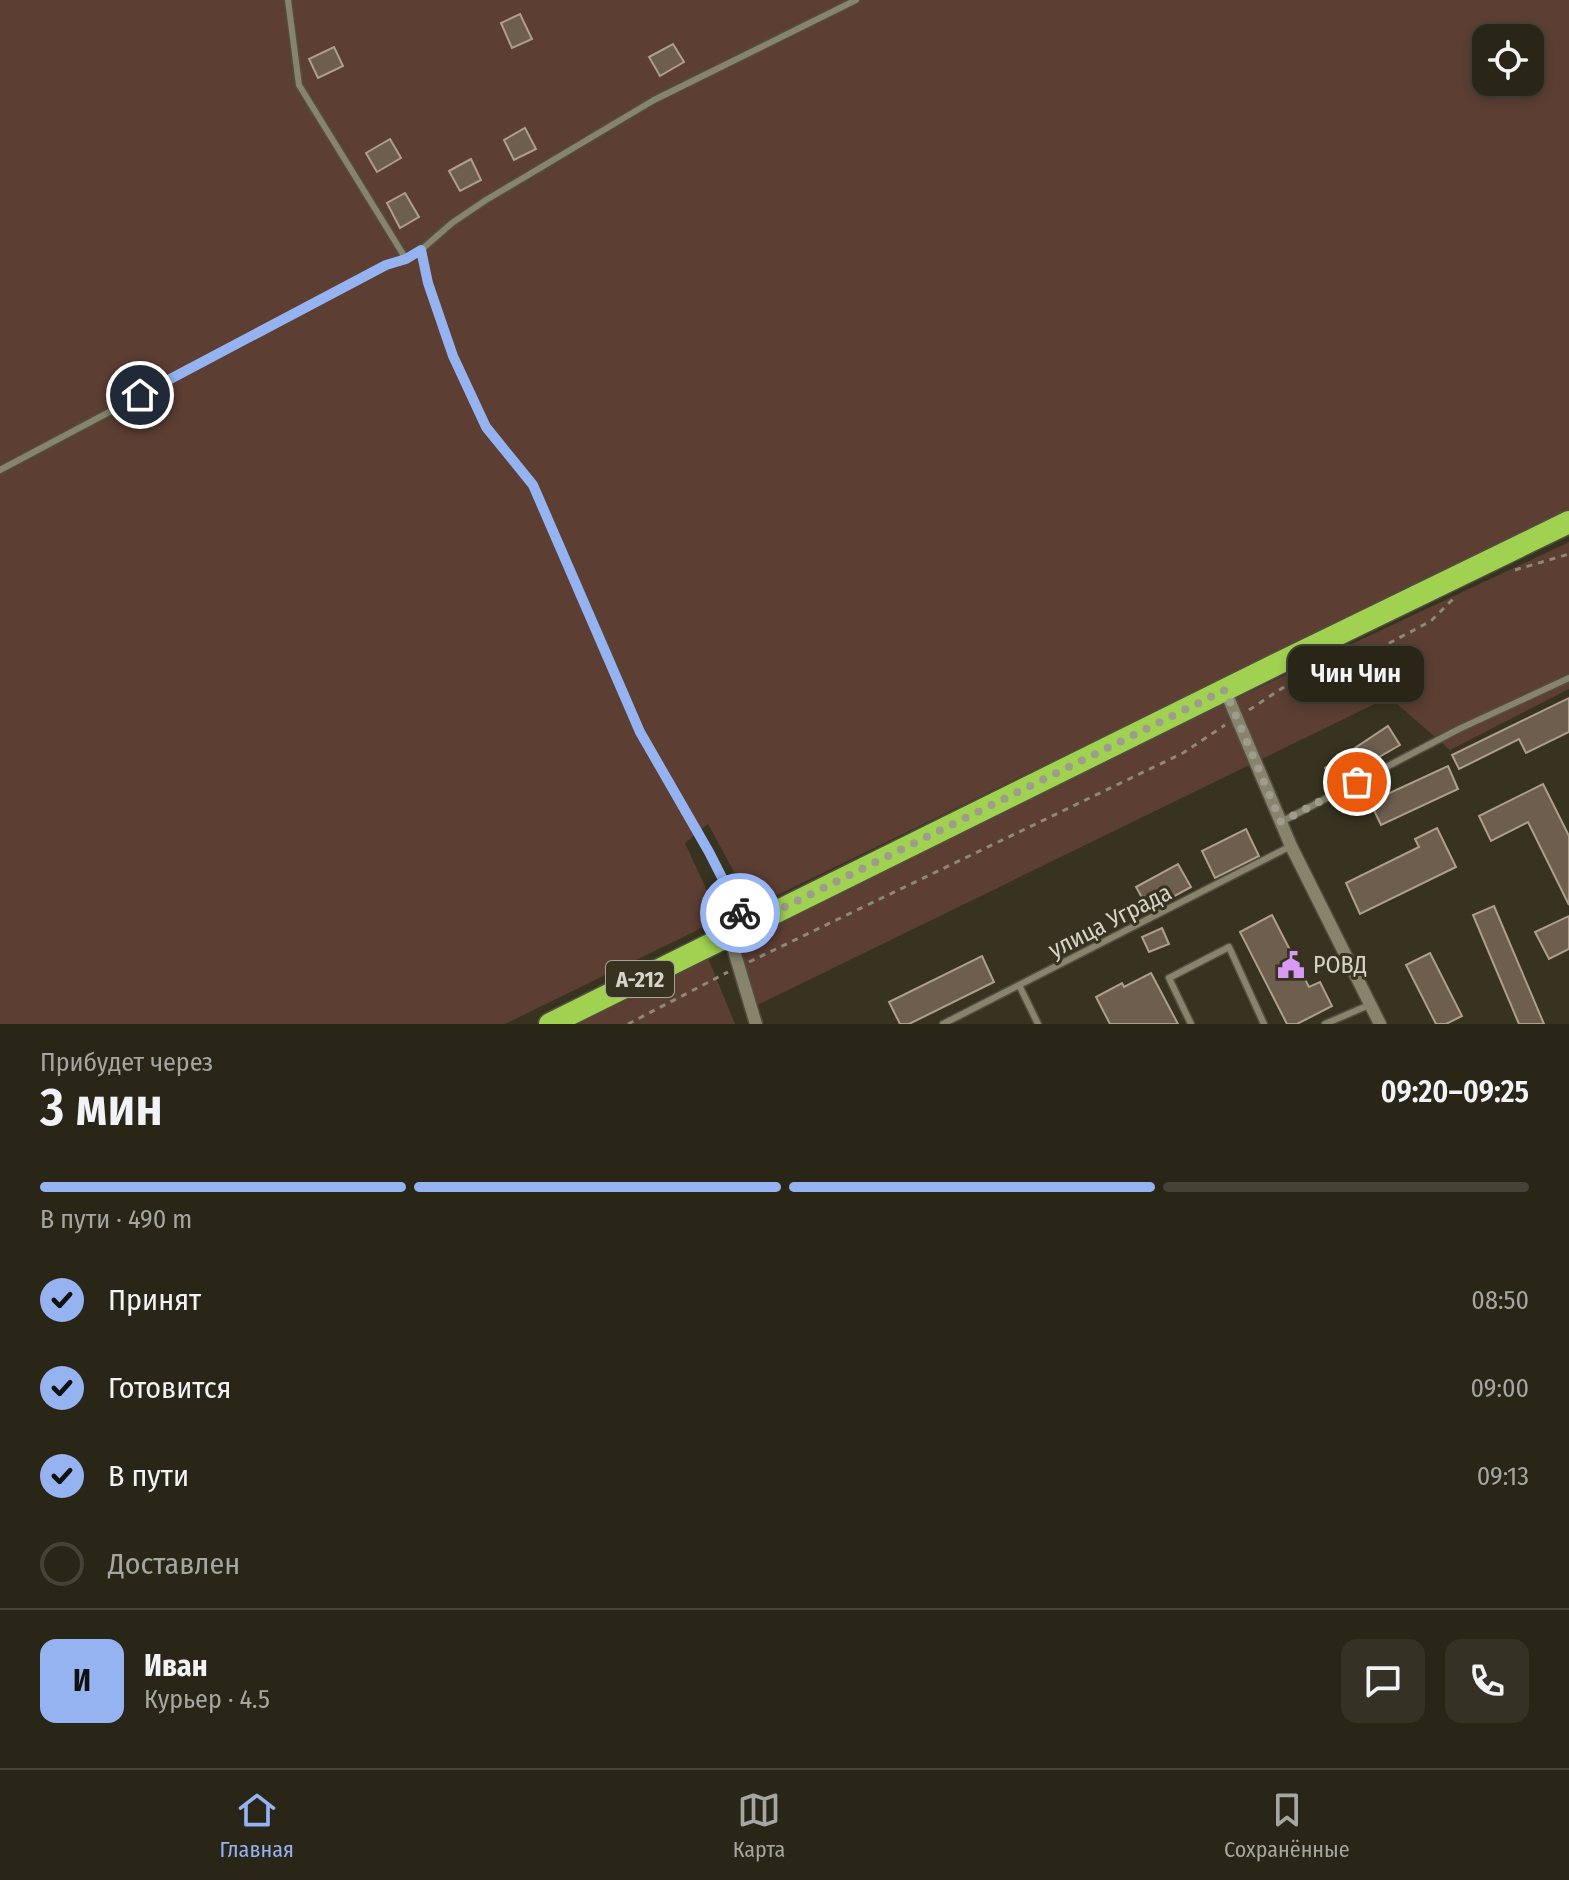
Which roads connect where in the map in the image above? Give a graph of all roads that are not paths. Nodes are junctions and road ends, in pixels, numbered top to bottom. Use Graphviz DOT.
graph roads {
  1 [pos="288,0"];
  2 [pos="856,0"];
  3 [pos="421,250"];
  4 [pos="406,259"];
  5 [pos="0,470"];
  6 [pos="1569,522"];
  7 [pos="1569,678"];
  8 [pos="1225,690"];
  9 [pos="1281,822"];
  10 [pos="1291,846"];
  11 [pos="738,930"];
  12 [pos="1020,987"];
  13 [pos="1370,1004"];
  14 [pos="550,1024"];
  15 [pos="756,1024"];
  16 [pos="943,1024"];
  17 [pos="1038,1024"];
  18 [pos="1191,1024"];
  19 [pos="1264,1024"];
  20 [pos="1325,1024"];
  21 [pos="1380,1024"];
  1 -- 4 [label="lane"];
  2 -- 3 [label="lane"];
  3 -- 4 [label="lane"];
  3 -- 11 [label="lane"];
  4 -- 5 [label="lane"];
  6 -- 8 [label="highway, А-212"];
  7 -- 9 [label="lane"];
  8 -- 9 [label="street"];
  8 -- 11 [label="highway, А-212"];
  9 -- 10 [label="street"];
  10 -- 12 [label="lane, улица Уграда"];
  10 -- 13 [label="street"];
  11 -- 14 [label="highway, А-212"];
  11 -- 15 [label="street"];
  12 -- 16 [label="lane, улица Уграда"];
  12 -- 17 [label="lane"];
  13 -- 20 [label="lane"];
  13 -- 21 [label="street"];
  18 -- 19 [label="lane"];
}
